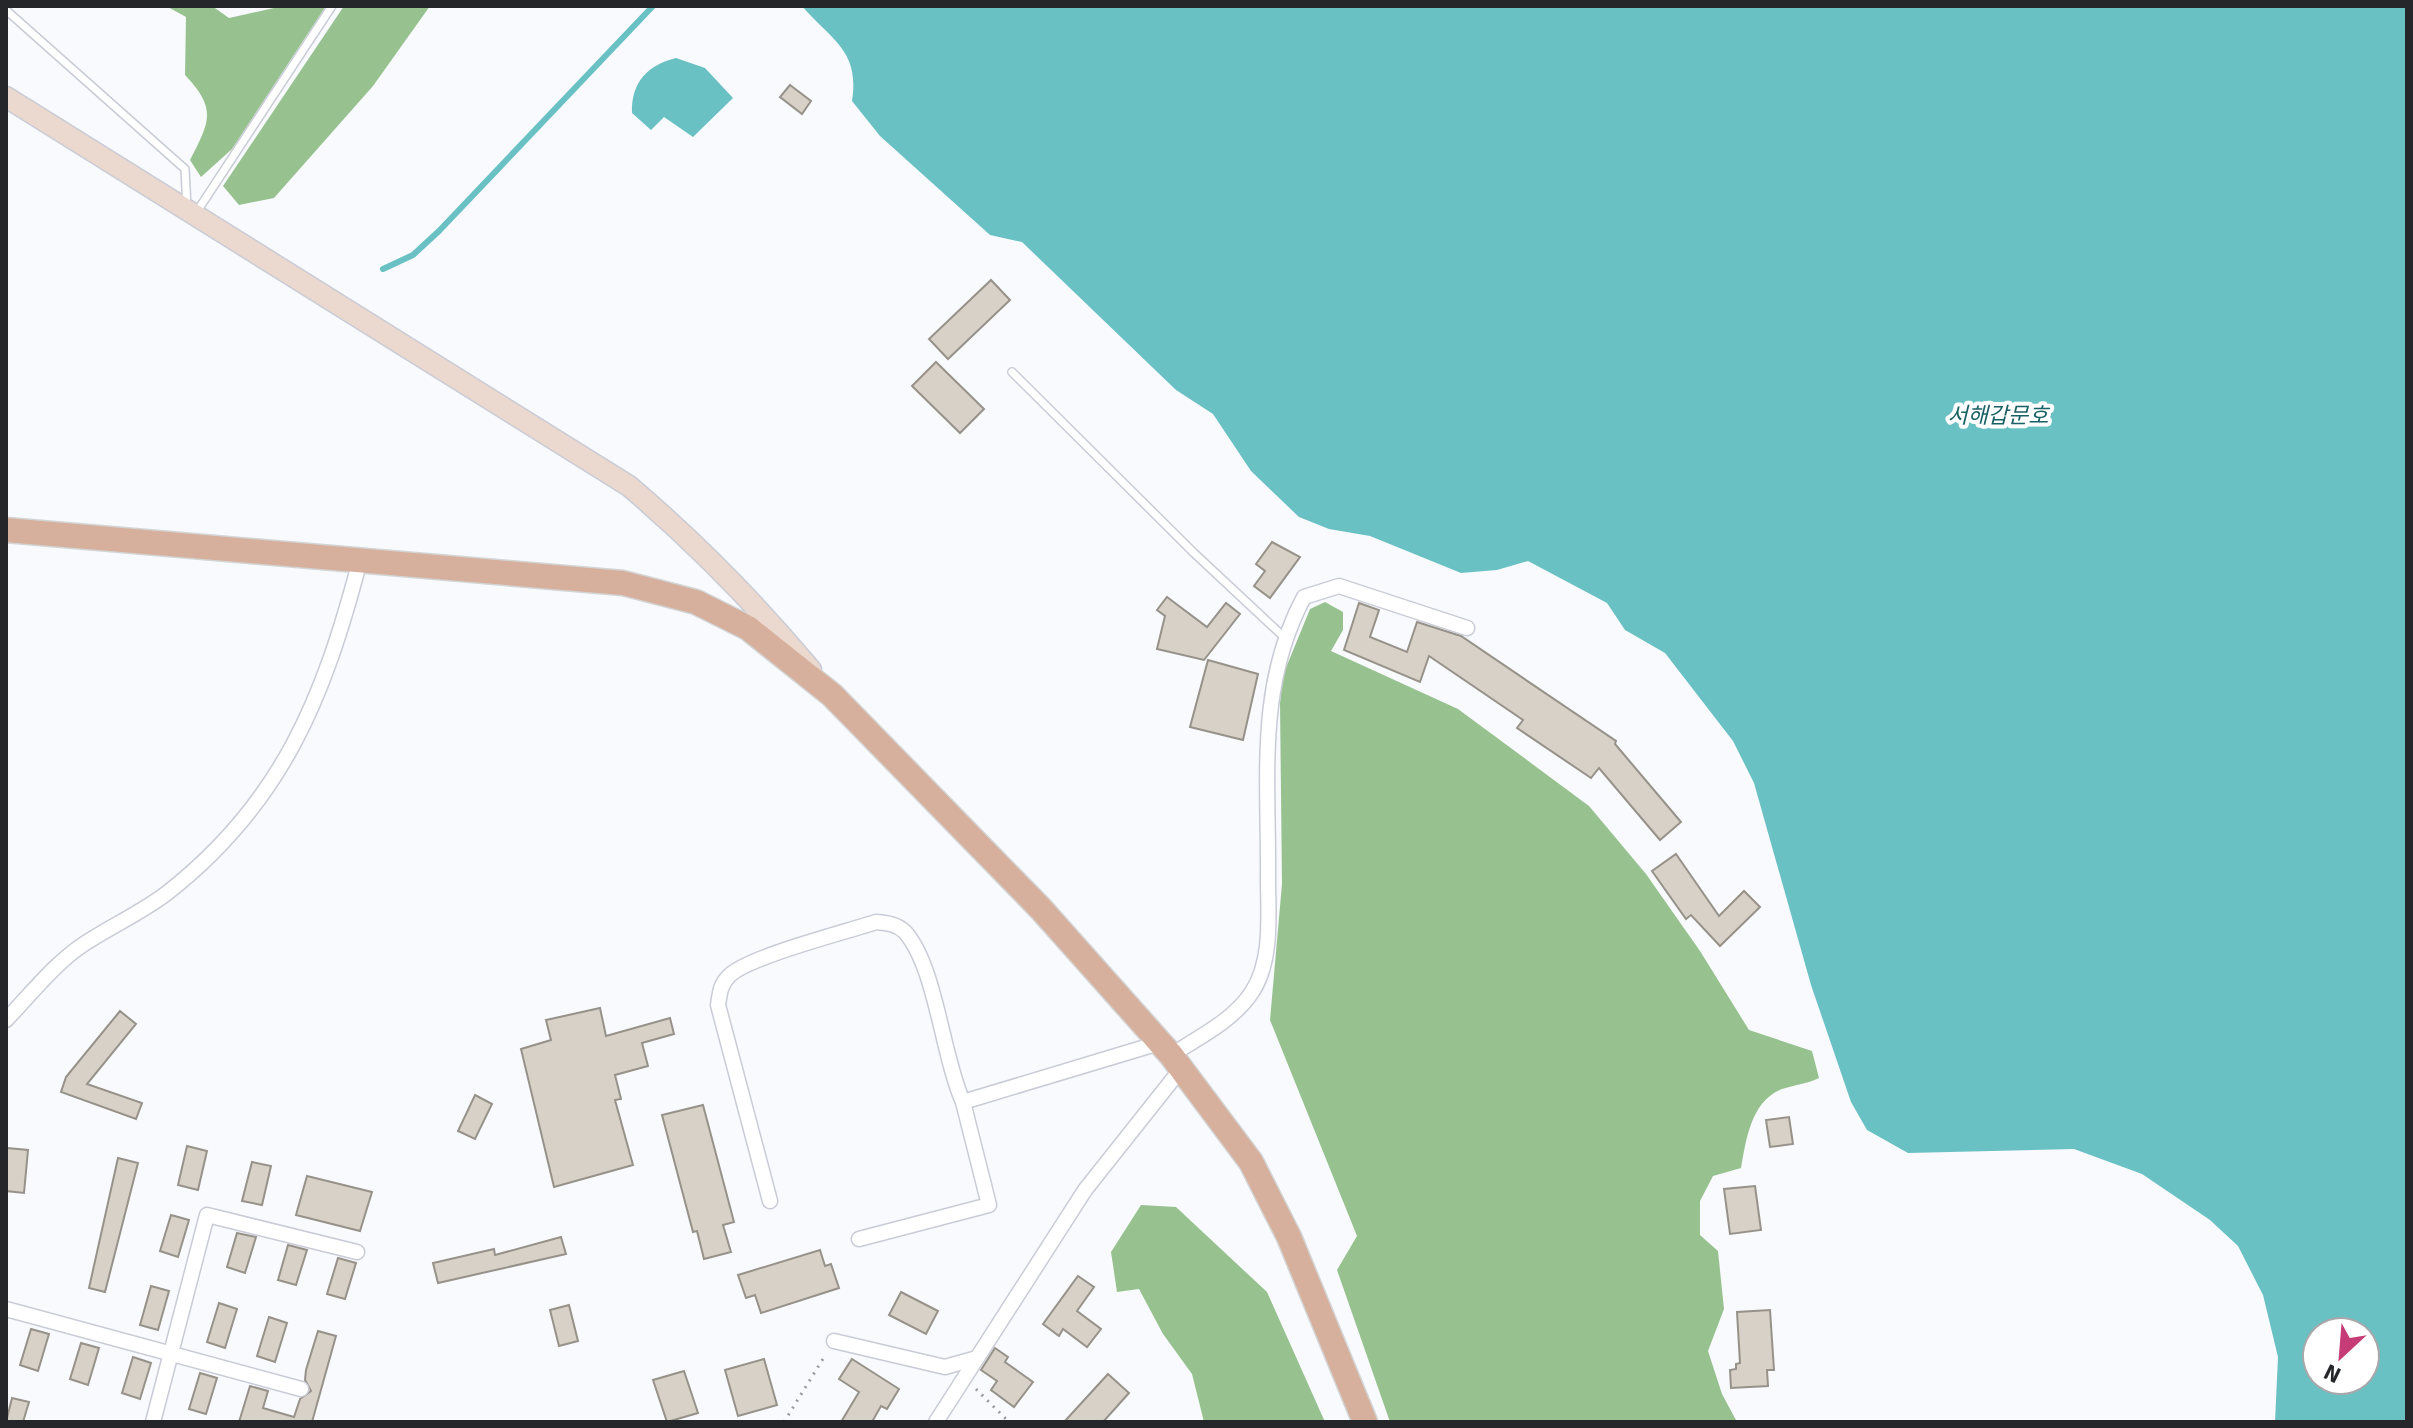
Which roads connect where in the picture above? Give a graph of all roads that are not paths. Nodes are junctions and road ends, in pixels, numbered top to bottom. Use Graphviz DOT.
graph roads {
  1 [pos="332,6"];
  2 [pos="6,10"];
  3 [pos="6,97"];
  4 [pos="191,212"];
  5 [pos="1012,372"];
  6 [pos="6,530"];
  7 [pos="360,560"];
  8 [pos="1467,628"];
  9 [pos="1285,638"];
  10 [pos="832,695"];
  11 [pos="6,1020"];
  12 [pos="1170,1056"];
  13 [pos="963,1102"];
  14 [pos="770,1201"];
  15 [pos="859,1239"];
  16 [pos="357,1252"];
  17 [pos="6,1309"];
  18 [pos="834,1341"];
  19 [pos="172,1354"];
  20 [pos="977,1358"];
  21 [pos="301,1389"];
  22 [pos="153,1422"];
  23 [pos="936,1422"];
  24 [pos="1365,1422"];
  1 -- 4 [label="lane"];
  2 -- 4 [label="lane"];
  3 -- 4 [label="main road"];
  4 -- 10 [label="main road"];
  5 -- 9 [label="lane"];
  6 -- 7 [label="main road"];
  7 -- 10 [label="main road"];
  7 -- 11 [label="street"];
  8 -- 9 [label="street"];
  9 -- 12 [label="street"];
  10 -- 12 [label="main road"];
  12 -- 13 [label="street"];
  12 -- 20 [label="street"];
  12 -- 24 [label="main road"];
  13 -- 14 [label="street"];
  13 -- 15 [label="street"];
  16 -- 19 [label="street"];
  17 -- 19 [label="street"];
  18 -- 20 [label="street"];
  19 -- 21 [label="street"];
  19 -- 22 [label="street"];
  20 -- 23 [label="street"];
}
